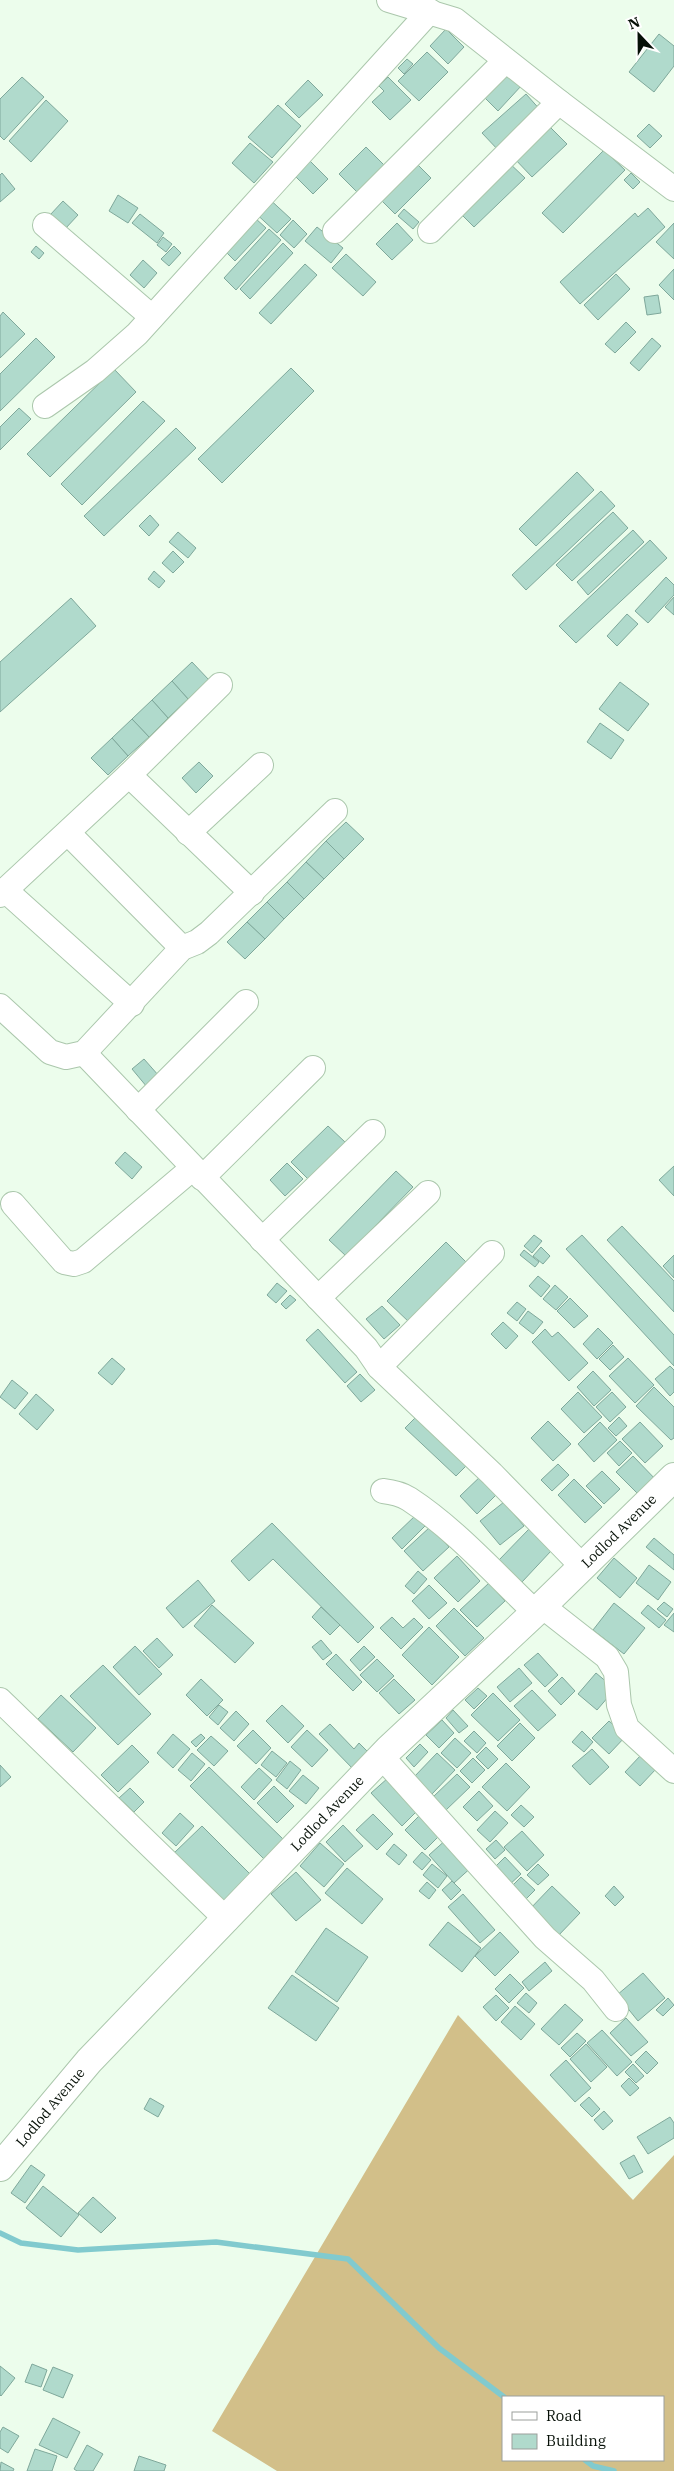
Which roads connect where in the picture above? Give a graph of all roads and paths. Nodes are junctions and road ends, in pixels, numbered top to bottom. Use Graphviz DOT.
graph roads {
  1 [pos="389,0"];
  2 [pos="430,11"];
  3 [pos="505,61"];
  4 [pos="559,102"];
  5 [pos="674,189"];
  6 [pos="45,225"];
  7 [pos="335,231"];
  8 [pos="430,231"];
  9 [pos="152,317"];
  10 [pos="45,406"];
  11 [pos="220,685"];
  12 [pos="261,765"];
  13 [pos="130,775"];
  14 [pos="335,810"];
  15 [pos="68,832"];
  16 [pos="188,833"];
  17 [pos="3,893"];
  18 [pos="252,893"];
  19 [pos="182,948"];
  20 [pos="246,1002"];
  21 [pos="132,1004"];
  22 [pos="0,1006"];
  23 [pos="84,1053"];
  24 [pos="313,1068"];
  25 [pos="138,1110"];
  26 [pos="373,1132"];
  27 [pos="198,1173"];
  28 [pos="428,1193"];
  29 [pos="13,1204"];
  30 [pos="262,1240"];
  31 [pos="492,1253"];
  32 [pos="318,1298"];
  33 [pos="378,1358"];
  34 [pos="674,1477"];
  35 [pos="383,1491"];
  36 [pos="586,1562"];
  37 [pos="538,1609"];
  38 [pos="0,1700"];
  39 [pos="382,1757"];
  40 [pos="674,1771"];
  41 [pos="227,1920"];
  42 [pos="616,2009"];
  43 [pos="0,2167"];
  1 -- 2 [label="street"];
  2 -- 3 [label="street"];
  2 -- 9 [label="street"];
  3 -- 4 [label="street"];
  3 -- 7 [label="street"];
  4 -- 5 [label="street"];
  4 -- 8 [label="street"];
  6 -- 9 [label="street"];
  9 -- 10 [label="street"];
  11 -- 13 [label="street"];
  12 -- 16 [label="street"];
  13 -- 15 [label="street"];
  13 -- 16 [label="street"];
  14 -- 18 [label="street"];
  15 -- 17 [label="street"];
  15 -- 19 [label="street"];
  16 -- 18 [label="street"];
  17 -- 21 [label="street"];
  18 -- 19 [label="street"];
  19 -- 21 [label="street"];
  20 -- 25 [label="street"];
  21 -- 23 [label="street"];
  22 -- 23 [label="street"];
  23 -- 25 [label="street"];
  24 -- 27 [label="street"];
  25 -- 27 [label="street"];
  26 -- 30 [label="street"];
  27 -- 29 [label="street"];
  27 -- 30 [label="street"];
  28 -- 32 [label="street"];
  30 -- 32 [label="street"];
  31 -- 33 [label="street"];
  32 -- 33 [label="street"];
  33 -- 36 [label="street"];
  34 -- 36 [label="main road, Lodlod Avenue"];
  35 -- 37 [label="street"];
  36 -- 37 [label="main road, Lodlod Avenue"];
  37 -- 39 [label="main road, Lodlod Avenue"];
  37 -- 40 [label="street"];
  38 -- 41 [label="street"];
  39 -- 41 [label="main road, Lodlod Avenue"];
  39 -- 42 [label="street"];
  41 -- 43 [label="main road, Lodlod Avenue"];
}
